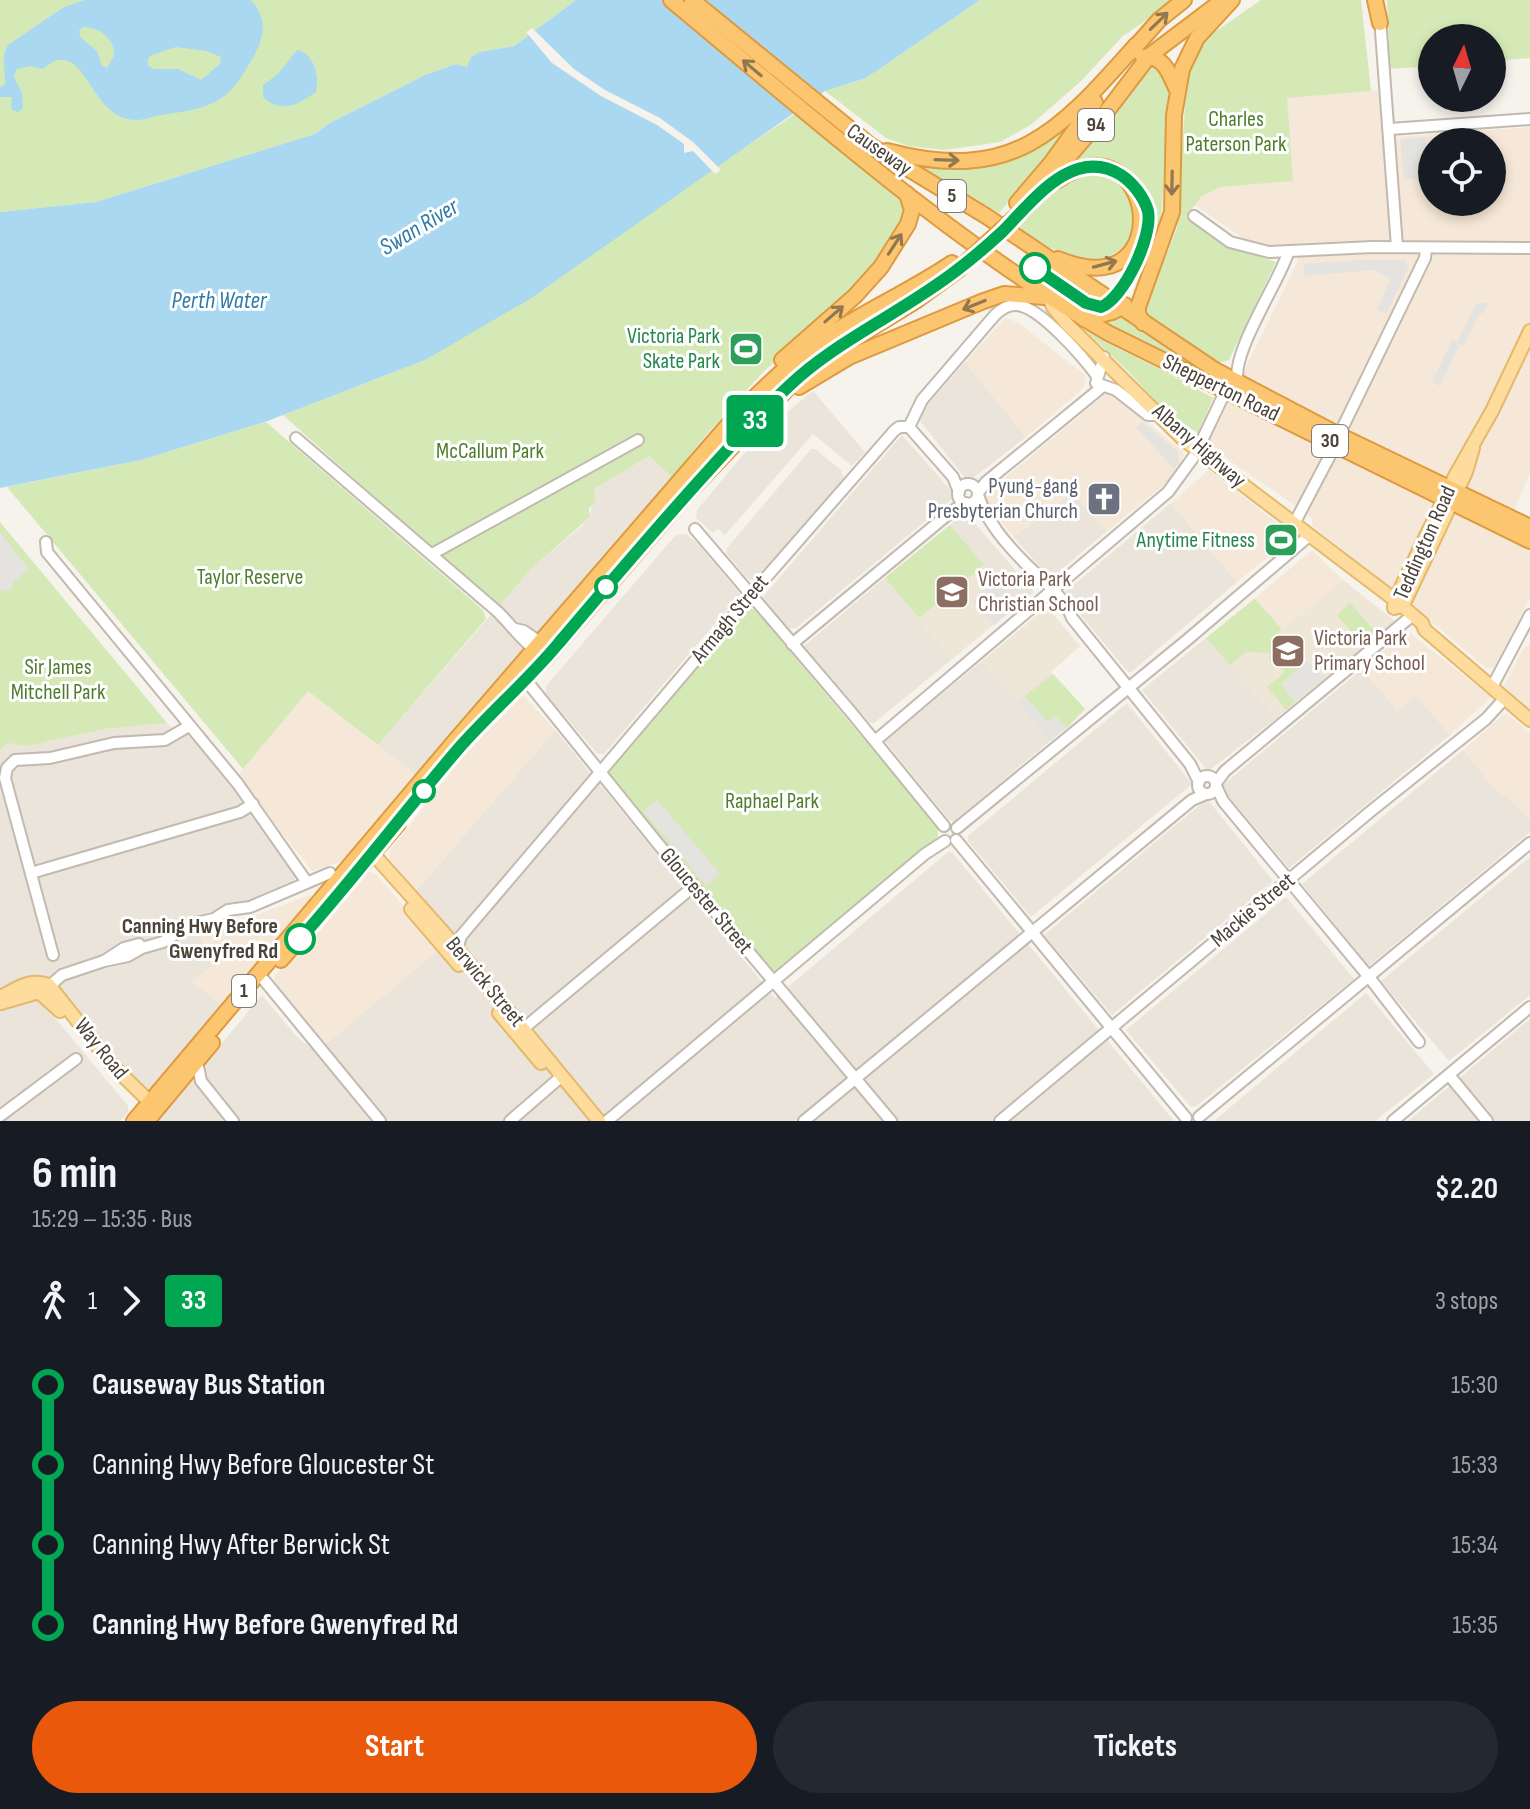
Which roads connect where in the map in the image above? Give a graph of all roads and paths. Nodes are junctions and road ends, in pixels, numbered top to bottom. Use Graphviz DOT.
graph roads {
  1 [pos="671,0"];
  2 [pos="692,0"];
  3 [pos="1184,0"];
  4 [pos="1223,0"];
  5 [pos="1232,0"];
  6 [pos="1378,0"];
  7 [pos="1380,23"];
  8 [pos="1136,45"];
  9 [pos="1149,56"];
  10 [pos="1111,79"];
  11 [pos="1176,88"];
  12 [pos="817,113"];
  13 [pos="1530,119"];
  14 [pos="1390,129"];
  15 [pos="871,146"];
  16 [pos="1041,192"];
  17 [pos="907,194"];
  18 [pos="1020,207"];
  19 [pos="1194,216"];
  20 [pos="1032,247"];
  21 [pos="1397,247"];
  22 [pos="1426,248"];
  23 [pos="1530,248"];
  24 [pos="1288,253"];
  25 [pos="955,266"];
  26 [pos="1144,284"];
  27 [pos="1049,298"];
  28 [pos="1120,308"];
  29 [pos="1084,319"];
  30 [pos="1143,323"];
  31 [pos="1530,331"];
  32 [pos="1240,356"];
  33 [pos="1104,357"];
  34 [pos="1215,370"];
  35 [pos="1099,382"];
  36 [pos="1232,387"];
  37 [pos="781,394"];
  38 [pos="741,410"];
  39 [pos="1159,415"];
  40 [pos="909,427"];
  41 [pos="296,438"];
  42 [pos="638,440"];
  43 [pos="1338,440"];
  44 [pos="1197,449"];
  45 [pos="968,494"];
  46 [pos="1450,495"];
  47 [pos="1294,524"];
  48 [pos="1530,527"];
  49 [pos="695,529"];
  50 [pos="1309,536"];
  51 [pos="1530,541"];
  52 [pos="46,542"];
  53 [pos="432,554"];
  54 [pos="751,594"];
  55 [pos="1051,594"];
  56 [pos="1397,605"];
  57 [pos="1530,615"];
  58 [pos="1408,619"];
  59 [pos="1425,630"];
  60 [pos="792,644"];
  61 [pos="543,651"];
  62 [pos="525,679"];
  63 [pos="1492,687"];
  64 [pos="1128,688"];
  65 [pos="1505,698"];
  66 [pos="1530,720"];
  67 [pos="189,726"];
  68 [pos="875,741"];
  69 [pos="601,773"];
  70 [pos="1208,785"];
  71 [pos="253,804"];
  72 [pos="946,835"];
  73 [pos="1530,843"];
  74 [pos="368,853"];
  75 [pos="31,873"];
  76 [pos="330,873"];
  77 [pos="306,881"];
  78 [pos="1289,881"];
  79 [pos="694,886"];
  80 [pos="1031,931"];
  81 [pos="454,938"];
  82 [pos="53,955"];
  83 [pos="1369,977"];
  84 [pos="264,980"];
  85 [pos="774,982"];
  86 [pos="46,989"];
  87 [pos="0,997"];
  88 [pos="0,1003"];
  89 [pos="1530,1007"];
  90 [pos="1112,1027"];
  91 [pos="521,1031"];
  92 [pos="1419,1042"];
  93 [pos="76,1059"];
  94 [pos="197,1062"];
  95 [pos="1449,1075"];
  96 [pos="856,1078"];
  97 [pos="559,1079"];
  98 [pos="147,1113"];
  99 [pos="0,1116"];
  100 [pos="1185,1119"];
  101 [pos="1200,1119"];
  102 [pos="233,1121"];
  103 [pos="380,1121"];
  104 [pos="510,1121"];
  105 [pos="590,1121"];
  106 [pos="599,1121"];
  107 [pos="607,1121"];
  108 [pos="804,1121"];
  109 [pos="891,1121"];
  110 [pos="1000,1121"];
  111 [pos="1393,1121"];
  112 [pos="1487,1121"];
  12 -- 1 [label="highway, Causeway / 5, one-way"];
  2 -- 12 [label="highway, Causeway / 5"];
  8 -- 3 [label="highway, 94, one-way"];
  4 -- 9 [label="highway, 94"];
  5 -- 11 [label="highway"];
  6 -- 7 [label="highway"];
  7 -- 14 [label="street"];
  8 -- 10 [label="highway, 94"];
  15 -- 8 [label="highway, one-way"];
  9 -- 10 [label="highway"];
  9 -- 11 [label="highway"];
  9 -- 16 [label="highway, 94"];
  10 -- 18 [label="highway, 94"];
  11 -- 26 [label="highway, one-way"];
  12 -- 15 [label="highway, Causeway / 5"];
  12 -- 17 [label="highway, Causeway / 5"];
  13 -- 14 [label="street"];
  14 -- 21 [label="street"];
  15 -- 20 [label="highway, Causeway / 5"];
  16 -- 18 [label="highway"];
  20 -- 16 [label="highway, one-way"];
  17 -- 27 [label="highway, Causeway / 5"];
  38 -- 17 [label="highway, one-way"];
  18 -- 25 [label="highway, 94"];
  19 -- 24 [label="street"];
  20 -- 28 [label="highway, Causeway / 5"];
  21 -- 22 [label="street"];
  21 -- 24 [label="street"];
  22 -- 23 [label="street"];
  22 -- 43 [label="street"];
  24 -- 32 [label="street"];
  25 -- 37 [label="highway, 1"];
  25 -- 38 [label="highway, 94"];
  26 -- 28 [label="highway"];
  26 -- 30 [label="highway"];
  27 -- 29 [label="highway, Causeway / 5"];
  27 -- 33 [label="main road, Albany Highway"];
  27 -- 37 [label="highway, one-way"];
  28 -- 29 [label="highway"];
  28 -- 30 [label="highway, Shepperton Road / 30"];
  29 -- 36 [label="highway, Shepperton Road / 30"];
  30 -- 34 [label="highway, Shepperton Road / 30"];
  31 -- 46 [label="main road, Teddington Road"];
  32 -- 34 [label="street"];
  32 -- 36 [label="street"];
  33 -- 35 [label="street"];
  33 -- 39 [label="main road, Albany Highway"];
  34 -- 36 [label="highway, Shepperton Road / 30"];
  35 -- 39 [label="street"];
  35 -- 40 [label="street, Armagh Street"];
  35 -- 45 [label="street"];
  36 -- 43 [label="highway, Shepperton Road / 30"];
  36 -- 44 [label="street"];
  37 -- 61 [label="highway, 1"];
  38 -- 61 [label="highway, 1"];
  39 -- 44 [label="main road, Albany Highway"];
  40 -- 45 [label="street"];
  40 -- 54 [label="street, Armagh Street"];
  41 -- 53 [label="street"];
  42 -- 53 [label="street"];
  43 -- 46 [label="highway, Shepperton Road / 30"];
  43 -- 47 [label="street"];
  44 -- 47 [label="main road, Albany Highway"];
  44 -- 55 [label="street"];
  45 -- 55 [label="street"];
  45 -- 60 [label="street"];
  46 -- 48 [label="highway, Shepperton Road / 30"];
  46 -- 51 [label="highway, Shepperton Road / 30"];
  46 -- 56 [label="main road, Teddington Road"];
  47 -- 50 [label="main road, Albany Highway"];
  49 -- 54 [label="street"];
  50 -- 56 [label="main road, Albany Highway"];
  50 -- 64 [label="street"];
  52 -- 67 [label="street"];
  53 -- 61 [label="street"];
  54 -- 60 [label="street"];
  54 -- 69 [label="street, Armagh Street"];
  55 -- 64 [label="street"];
  55 -- 68 [label="street"];
  56 -- 58 [label="main road, Albany Highway"];
  56 -- 59 [label="main road, Albany Highway"];
  57 -- 63 [label="street"];
  58 -- 59 [label="main road, Albany Highway"];
  58 -- 70 [label="street"];
  59 -- 63 [label="main road, Albany Highway"];
  60 -- 68 [label="street"];
  61 -- 62 [label="highway, 1"];
  61 -- 74 [label="highway, 1"];
  62 -- 69 [label="street, Gloucester Street"];
  62 -- 74 [label="highway, 1"];
  63 -- 65 [label="main road, Albany Highway"];
  64 -- 70 [label="street"];
  64 -- 72 [label="street"];
  65 -- 66 [label="main road, Albany Highway"];
  65 -- 78 [label="street, Mackie Street"];
  67 -- 71 [label="street"];
  67 -- 75 [label="street"];
  68 -- 72 [label="street"];
  69 -- 79 [label="street, Gloucester Street"];
  69 -- 81 [label="street, Armagh Street"];
  70 -- 78 [label="street"];
  70 -- 80 [label="street"];
  71 -- 75 [label="street"];
  71 -- 77 [label="street"];
  72 -- 80 [label="street"];
  72 -- 85 [label="street"];
  73 -- 83 [label="street"];
  74 -- 81 [label="main road, Berwick Street"];
  74 -- 84 [label="highway, 1"];
  74 -- 91 [label="main road, Berwick Street"];
  74 -- 98 [label="highway, 1"];
  75 -- 82 [label="street"];
  76 -- 77 [label="street"];
  77 -- 86 [label="street"];
  78 -- 83 [label="street"];
  78 -- 90 [label="street, Mackie Street"];
  79 -- 85 [label="street, Gloucester Street"];
  79 -- 91 [label="street"];
  80 -- 90 [label="street"];
  80 -- 96 [label="street"];
  81 -- 91 [label="main road, Berwick Street"];
  83 -- 92 [label="street"];
  83 -- 101 [label="street"];
  84 -- 94 [label="highway, 1"];
  84 -- 103 [label="street"];
  85 -- 96 [label="street, Gloucester Street"];
  85 -- 107 [label="street"];
  86 -- 87 [label="main road"];
  86 -- 88 [label="main road"];
  86 -- 98 [label="main road, Way Road"];
  89 -- 95 [label="street"];
  90 -- 100 [label="street"];
  90 -- 110 [label="street, Mackie Street"];
  91 -- 97 [label="main road, Berwick Street"];
  93 -- 99 [label="street"];
  94 -- 98 [label="highway, 1"];
  94 -- 102 [label="street"];
  95 -- 111 [label="street"];
  95 -- 112 [label="street"];
  96 -- 108 [label="street"];
  96 -- 109 [label="street, Gloucester Street"];
  97 -- 104 [label="street"];
  97 -- 105 [label="main road, Berwick Street"];
  97 -- 106 [label="main road, Berwick Street"];
  100 -- 101 [label="street"];
}
